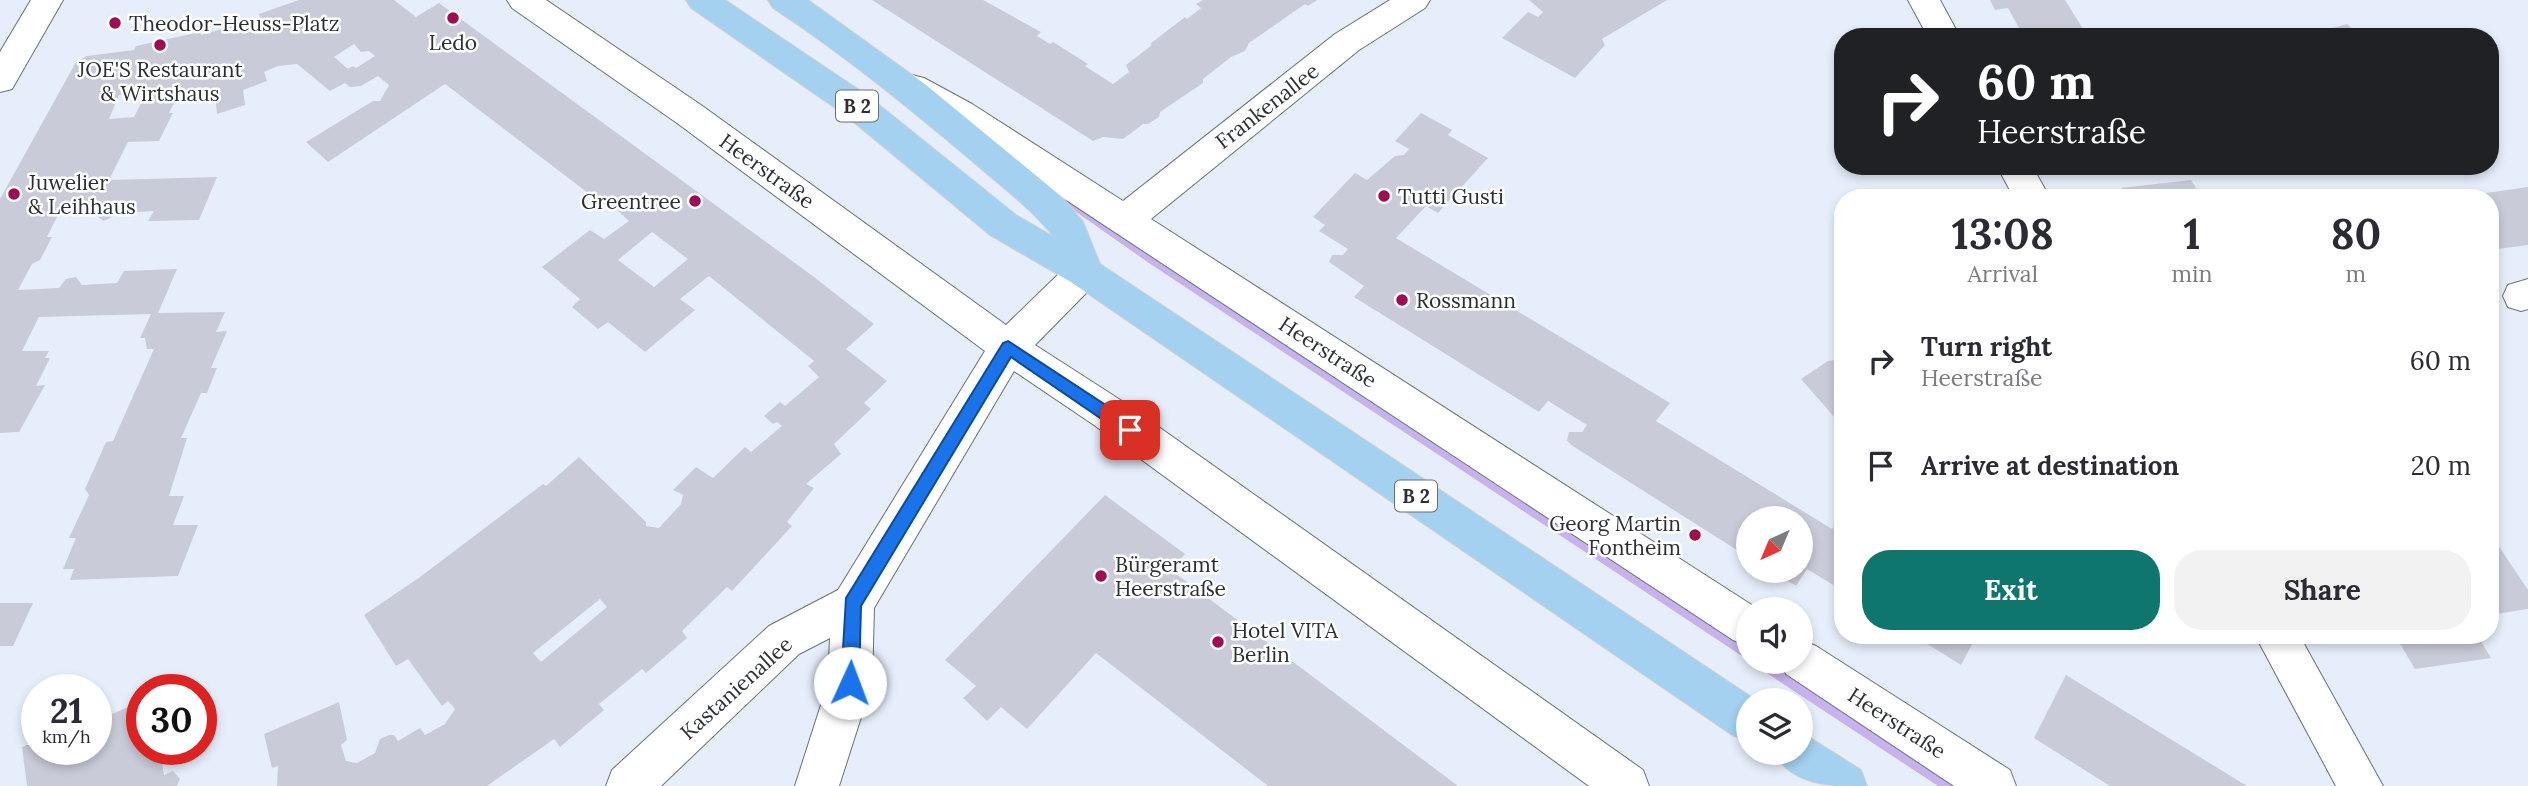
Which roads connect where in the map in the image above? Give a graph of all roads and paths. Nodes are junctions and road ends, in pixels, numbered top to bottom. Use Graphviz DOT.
graph roads {
  1 [pos="47,0"];
  2 [pos="523,0"];
  3 [pos="702,0"];
  4 [pos="784,0"];
  5 [pos="1414,0"];
  6 [pos="1924,0"];
  7 [pos="1939,28"];
  8 [pos="9,50"];
  9 [pos="0,80"];
  10 [pos="905,84"];
  11 [pos="1125,220"];
  12 [pos="1084,272"];
  13 [pos="1008,347"];
  14 [pos="853,604"];
  15 [pos="1736,618"];
  16 [pos="2281,644"];
  17 [pos="1813,668"];
  18 [pos="1736,712"];
  19 [pos="1813,764"];
  20 [pos="628,786"];
  21 [pos="817,786"];
  22 [pos="1627,786"];
  23 [pos="1845,786"];
  24 [pos="1994,786"];
  25 [pos="2361,786"];
  1 -- 8 [label="street"];
  2 -- 13 [label="street, Heerstraße"];
  3 -- 12 [label="main road, B 2"];
  4 -- 10 [label="main road, Heerstraße / B 2"];
  5 -- 11 [label="street, Frankenallee"];
  6 -- 7 [label="street"];
  8 -- 9 [label="street"];
  10 -- 11 [label="street, Heerstraße"];
  10 -- 12 [label="main road, Heerstraße / B 2"];
  11 -- 15 [label="street, Heerstraße"];
  12 -- 13 [label="street"];
  12 -- 18 [label="main road, B 2"];
  13 -- 14 [label="street"];
  13 -- 22 [label="street, Heerstraße"];
  14 -- 20 [label="street, Kastanienallee"];
  14 -- 21 [label="street"];
  16 -- 25 [label="street"];
  17 -- 24 [label="street, Heerstraße"];
  19 -- 23 [label="main road"];
}
